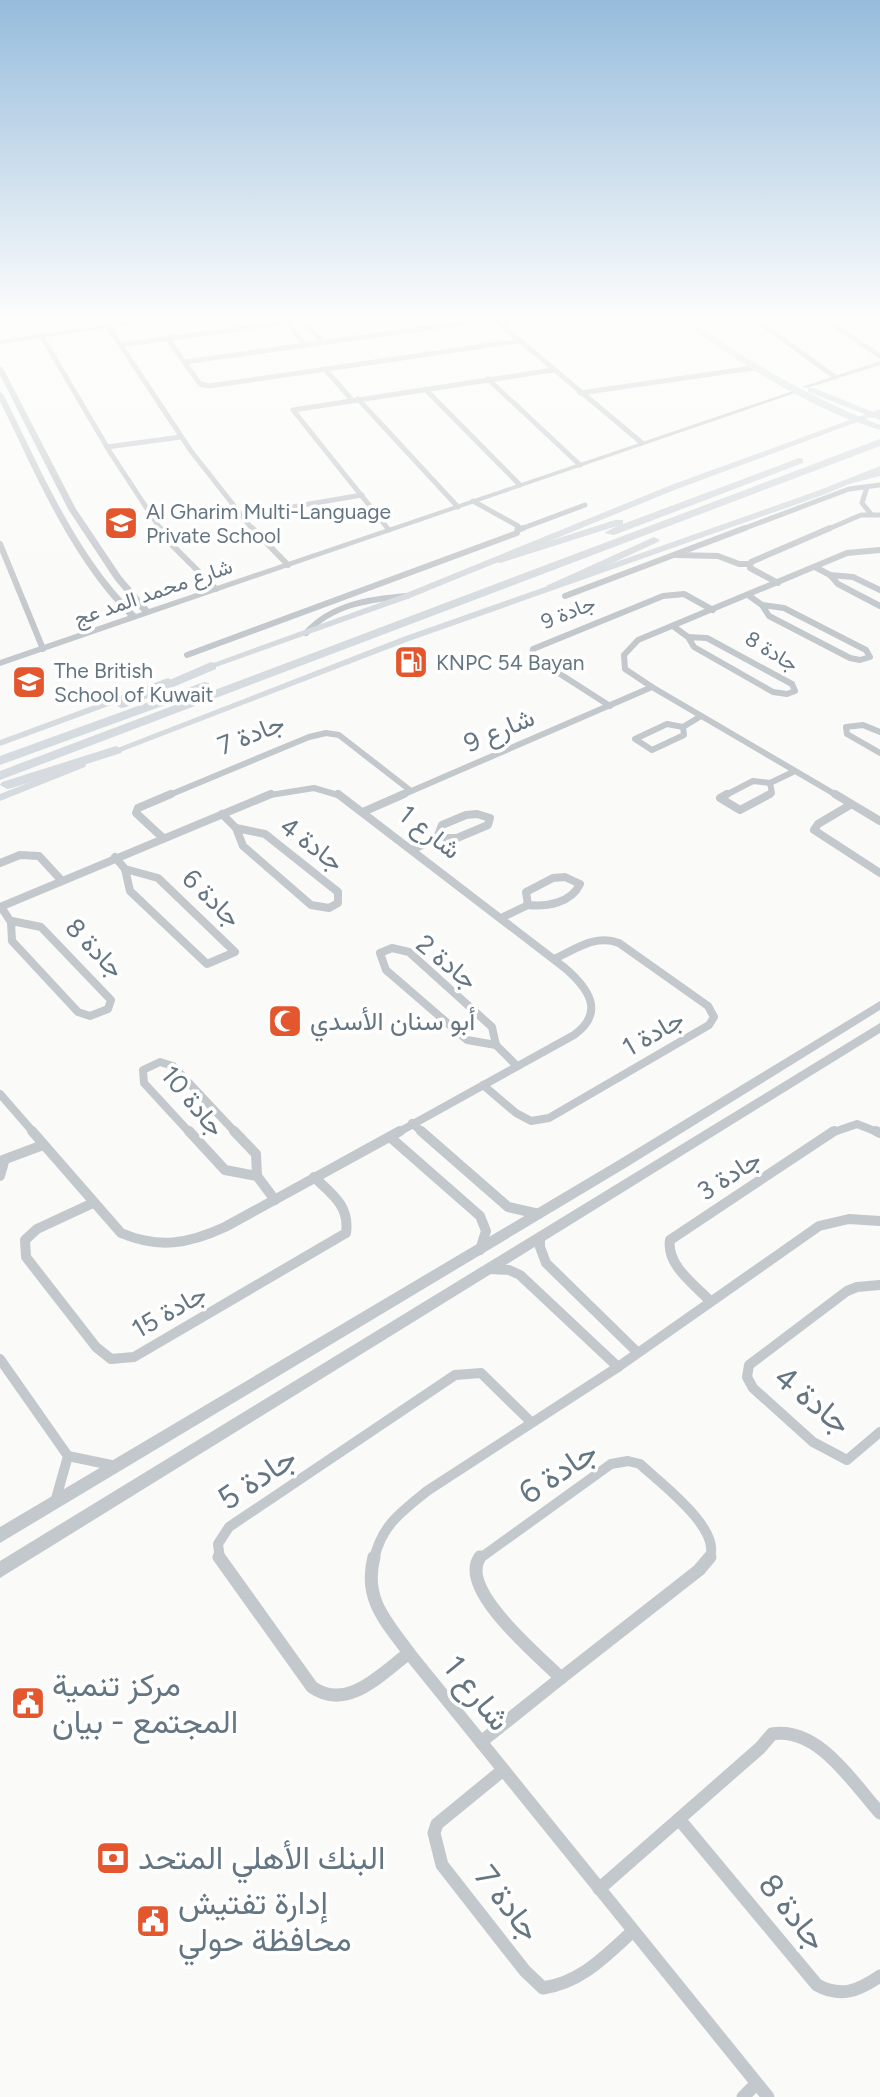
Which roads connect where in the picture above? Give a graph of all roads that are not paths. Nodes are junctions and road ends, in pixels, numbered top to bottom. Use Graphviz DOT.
graph roads {
  1 [pos="11,417"];
  2 [pos="25,417"];
  3 [pos="89,417"];
  4 [pos="168,417"];
  5 [pos="298,417"];
  6 [pos="371,417"];
  7 [pos="453,417"];
  8 [pos="529,417"];
  9 [pos="610,417"];
  10 [pos="720,417"];
  11 [pos="850,417"];
  12 [pos="861,417"];
  13 [pos="857,420"];
  14 [pos="16,426"];
  15 [pos="878,426"];
  16 [pos="179,434"];
  17 [pos="642,443"];
  18 [pos="106,445"];
  19 [pos="41,447"];
  20 [pos="580,465"];
  21 [pos="880,471"];
  22 [pos="520,485"];
  23 [pos="880,485"];
  24 [pos="867,487"];
  25 [pos="362,495"];
  26 [pos="734,499"];
  27 [pos="473,501"];
  28 [pos="585,505"];
  29 [pos="458,507"];
  30 [pos="670,509"];
  31 [pos="871,514"];
  32 [pos="880,515"];
  33 [pos="239,516"];
  34 [pos="389,530"];
  35 [pos="518,530"];
  36 [pos="0,544"];
  37 [pos="880,550"];
  38 [pos="675,555"];
  39 [pos="496,560"];
  40 [pos="750,564"];
  41 [pos="288,565"];
  42 [pos="815,567"];
  43 [pos="831,575"];
  44 [pos="778,583"];
  45 [pos="552,586"];
  46 [pos="366,588"];
  47 [pos="216,590"];
  48 [pos="880,590"];
  49 [pos="748,595"];
  50 [pos="407,596"];
  51 [pos="565,596"];
  52 [pos="362,602"];
  53 [pos="762,605"];
  54 [pos="880,606"];
  55 [pos="713,610"];
  56 [pos="148,612"];
  57 [pos="134,617"];
  58 [pos="673,626"];
  59 [pos="306,633"];
  60 [pos="688,637"];
  61 [pos="44,649"];
  62 [pos="187,656"];
  63 [pos="0,663"];
  64 [pos="211,666"];
  65 [pos="652,687"];
  66 [pos="610,706"];
  67 [pos="701,716"];
  68 [pos="683,727"];
  69 [pos="880,732"];
  70 [pos="0,743"];
  71 [pos="116,750"];
  72 [pos="880,753"];
  73 [pos="0,759"];
  74 [pos="793,772"];
  75 [pos="0,776"];
  76 [pos="770,783"];
  77 [pos="0,787"];
  78 [pos="411,791"];
  79 [pos="0,797"];
  80 [pos="849,805"];
  81 [pos="363,811"];
  82 [pos="222,814"];
  83 [pos="880,821"];
  84 [pos="236,828"];
  85 [pos="163,838"];
  86 [pos="438,838"];
  87 [pos="412,850"];
  88 [pos="115,858"];
  89 [pos="0,863"];
  90 [pos="125,869"];
  91 [pos="880,873"];
  92 [pos="62,881"];
  93 [pos="528,905"];
  94 [pos="1,907"];
  95 [pos="501,918"];
  96 [pos="12,921"];
  97 [pos="554,959"];
  98 [pos="880,1005"];
  99 [pos="880,1027"];
  100 [pos="496,1045"];
  101 [pos="517,1066"];
  102 [pos="483,1085"];
  103 [pos="0,1094"];
  104 [pos="708,1111"];
  105 [pos="412,1123"];
  106 [pos="725,1123"];
  107 [pos="685,1126"];
  108 [pos="880,1133"];
  109 [pos="390,1137"];
  110 [pos="698,1140"];
  111 [pos="43,1145"];
  112 [pos="2,1162"];
  113 [pos="257,1176"];
  114 [pos="0,1177"];
  115 [pos="314,1177"];
  116 [pos="275,1200"];
  117 [pos="93,1202"];
  118 [pos="539,1214"];
  119 [pos="880,1221"];
  120 [pos="540,1238"];
  121 [pos="480,1250"];
  122 [pos="489,1269"];
  123 [pos="880,1285"];
  124 [pos="710,1301"];
  125 [pos="316,1348"];
  126 [pos="638,1352"];
  127 [pos="0,1359"];
  128 [pos="333,1365"];
  129 [pos="618,1367"];
  130 [pos="281,1368"];
  131 [pos="296,1388"];
  132 [pos="530,1421"];
  133 [pos="880,1432"];
  134 [pos="68,1456"];
  135 [pos="116,1466"];
  136 [pos="55,1503"];
  137 [pos="0,1536"];
  138 [pos="0,1570"];
  139 [pos="409,1653"];
  140 [pos="562,1678"];
  141 [pos="481,1742"];
  142 [pos="503,1770"];
  143 [pos="880,1813"];
  144 [pos="679,1819"];
  145 [pos="599,1889"];
  146 [pos="633,1931"];
  147 [pos="880,1976"];
  148 [pos="756,2084"];
  149 [pos="743,2097"];
  150 [pos="768,2097"];
  1 -- 14 [label="street"];
  2 -- 19 [label="street"];
  3 -- 18 [label="street"];
  4 -- 16 [label="street"];
  5 -- 25 [label="street"];
  6 -- 29 [label="street"];
  7 -- 22 [label="street"];
  8 -- 20 [label="street"];
  9 -- 17 [label="street"];
  10 -- 17 [label="street, شارع محمد المد عج"];
  11 -- 13 [label="main road"];
  12 -- 15 [label="main road"];
  13 -- 15 [label="main road"];
  13 -- 39 [label="main road"];
  14 -- 19 [label="street"];
  14 -- 57 [label="street"];
  15 -- 26 [label="highway"];
  15 -- 30 [label="highway"];
  16 -- 18 [label="street"];
  16 -- 33 [label="street"];
  17 -- 20 [label="street, شارع محمد المد عج"];
  18 -- 47 [label="street"];
  19 -- 56 [label="street"];
  20 -- 22 [label="street, شارع محمد المد عج"];
  21 -- 45 [label="main road"];
  22 -- 27 [label="street, شارع محمد المد عج"];
  23 -- 24 [label="street"];
  24 -- 31 [label="street"];
  24 -- 38 [label="street"];
  25 -- 33 [label="street"];
  25 -- 34 [label="street"];
  26 -- 45 [label="highway"];
  26 -- 75 [label="highway"];
  27 -- 29 [label="street, شارع محمد المد عج"];
  27 -- 35 [label="street"];
  28 -- 35 [label="street"];
  29 -- 34 [label="street, شارع محمد المد عج"];
  30 -- 39 [label="highway"];
  30 -- 73 [label="highway"];
  31 -- 32 [label="street"];
  31 -- 40 [label="street"];
  33 -- 41 [label="street"];
  34 -- 41 [label="street, شارع محمد المد عج"];
  35 -- 46 [label="street"];
  36 -- 61 [label="street"];
  37 -- 42 [label="street"];
  38 -- 40 [label="street"];
  38 -- 51 [label="street"];
  39 -- 50 [label="main road"];
  40 -- 44 [label="street"];
  41 -- 47 [label="street, شارع محمد المد عج"];
  42 -- 43 [label="street"];
  42 -- 44 [label="street"];
  43 -- 48 [label="street"];
  43 -- 54 [label="street"];
  44 -- 49 [label="street"];
  45 -- 71 [label="main road"];
  46 -- 52 [label="street"];
  46 -- 62 [label="street"];
  47 -- 56 [label="street, شارع محمد المد عج"];
  49 -- 53 [label="street"];
  49 -- 55 [label="street"];
  50 -- 52 [label="street"];
  50 -- 59 [label="main road"];
  52 -- 59 [label="street"];
  53 -- 53 [label="street"];
  55 -- 58 [label="street"];
  55 -- 66 [label="street, جادة 9"];
  56 -- 57 [label="street, شارع محمد المد عج"];
  57 -- 61 [label="street, شارع محمد المد عج"];
  58 -- 60 [label="street, جادة 8"];
  58 -- 65 [label="street"];
  59 -- 64 [label="main road"];
  60 -- 60 [label="street, جادة 8"];
  61 -- 63 [label="street, شارع محمد المد عج"];
  64 -- 70 [label="main road"];
  64 -- 73 [label="highway"];
  65 -- 66 [label="street, شارع 9"];
  65 -- 67 [label="street"];
  66 -- 78 [label="street, شارع 9"];
  67 -- 68 [label="street"];
  67 -- 74 [label="street"];
  68 -- 68 [label="street"];
  69 -- 72 [label="street"];
  71 -- 77 [label="highway"];
  71 -- 79 [label="main road"];
  74 -- 76 [label="street"];
  74 -- 80 [label="street"];
  76 -- 76 [label="street"];
  78 -- 81 [label="street, شارع 9"];
  78 -- 85 [label="street, جادة 7"];
  80 -- 83 [label="street"];
  80 -- 91 [label="street"];
  81 -- 82 [label="street, شارع 1"];
  81 -- 87 [label="street, شارع 1"];
  82 -- 84 [label="street, جادة 4"];
  82 -- 85 [label="street, شارع 1"];
  84 -- 84 [label="street, جادة 4"];
  85 -- 88 [label="street, شارع 1"];
  86 -- 86 [label="street"];
  86 -- 87 [label="street"];
  87 -- 95 [label="street, شارع 1"];
  88 -- 90 [label="street, جادة 6"];
  88 -- 92 [label="street, شارع 1"];
  89 -- 92 [label="street"];
  90 -- 90 [label="street, جادة 6"];
  92 -- 94 [label="street, شارع 1"];
  93 -- 93 [label="street"];
  93 -- 95 [label="street"];
  94 -- 96 [label="street, جادة 8"];
  95 -- 97 [label="street, شارع 1"];
  96 -- 96 [label="street, جادة 8"];
  97 -- 101 [label="street, شارع 1"];
  97 -- 102 [label="street, جادة 1"];
  98 -- 104 [label="street"];
  99 -- 106 [label="street"];
  100 -- 100 [label="street, جادة 2"];
  100 -- 101 [label="street, جادة 2"];
  101 -- 102 [label="street, شارع 1"];
  102 -- 105 [label="street, شارع 1"];
  103 -- 111 [label="street, شارع 1"];
  104 -- 106 [label="street"];
  104 -- 107 [label="street"];
  105 -- 109 [label="street, شارع 1"];
  105 -- 118 [label="street"];
  106 -- 110 [label="street"];
  107 -- 110 [label="street"];
  107 -- 118 [label="street"];
  108 -- 124 [label="street, جادة 3"];
  109 -- 115 [label="street, شارع 1"];
  109 -- 121 [label="street"];
  110 -- 120 [label="street"];
  111 -- 112 [label="street"];
  111 -- 117 [label="street, شارع 1"];
  112 -- 114 [label="street"];
  113 -- 113 [label="street, جادة 10"];
  113 -- 116 [label="street, جادة 10"];
  115 -- 116 [label="street, شارع 1"];
  115 -- 117 [label="street, جادة 15"];
  116 -- 117 [label="street, شارع 1"];
  118 -- 121 [label="street"];
  119 -- 124 [label="street, شارع 1"];
  120 -- 122 [label="street"];
  120 -- 126 [label="street"];
  121 -- 125 [label="street"];
  122 -- 128 [label="street"];
  122 -- 129 [label="street"];
  123 -- 133 [label="street, جادة 4"];
  124 -- 126 [label="street, شارع 1"];
  125 -- 128 [label="street"];
  125 -- 130 [label="street"];
  126 -- 129 [label="street, شارع 1"];
  127 -- 134 [label="street"];
  128 -- 131 [label="street"];
  129 -- 132 [label="street, شارع 1"];
  130 -- 131 [label="street"];
  130 -- 135 [label="street"];
  131 -- 138 [label="street"];
  132 -- 139 [label="street, شارع 1"];
  132 -- 139 [label="street, جادة 5"];
  134 -- 135 [label="street"];
  134 -- 136 [label="street"];
  135 -- 136 [label="street"];
  136 -- 137 [label="street"];
  139 -- 141 [label="street, شارع 1"];
  140 -- 140 [label="street, جادة 6"];
  140 -- 141 [label="street, جادة 6"];
  141 -- 142 [label="street, شارع 1"];
  142 -- 145 [label="street, شارع 1"];
  142 -- 146 [label="street, جادة 7"];
  143 -- 144 [label="street"];
  144 -- 145 [label="street"];
  144 -- 147 [label="street, جادة 8"];
  145 -- 146 [label="street, شارع 1"];
  146 -- 148 [label="street, شارع 1"];
  148 -- 149 [label="street"];
  148 -- 150 [label="street, شارع 1"];
}
